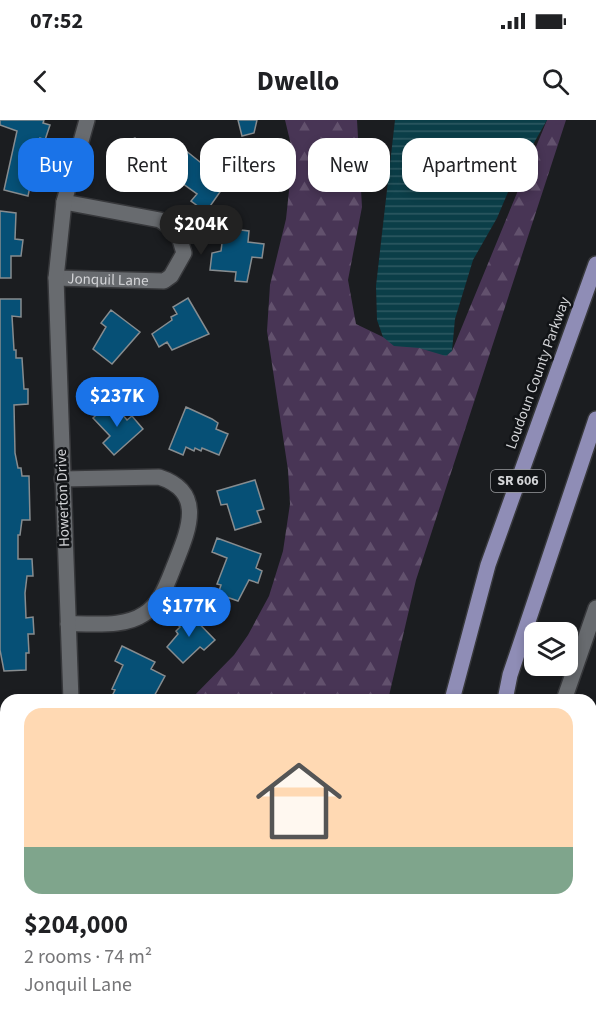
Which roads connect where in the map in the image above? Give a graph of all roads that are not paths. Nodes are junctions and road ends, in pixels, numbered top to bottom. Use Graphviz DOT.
graph roads {
  1 [pos="87,120"];
  2 [pos="64,202"];
  3 [pos="596,264"];
  4 [pos="56,278"];
  5 [pos="596,419"];
  6 [pos="63,479"];
  7 [pos="596,608"];
  8 [pos="68,624"];
  9 [pos="71,694"];
  10 [pos="454,694"];
  11 [pos="506,694"];
  12 [pos="566,694"];
  1 -- 2 [label="street, Howerton Drive"];
  2 -- 4 [label="street, Howerton Drive"];
  2 -- 4 [label="street, Jonquil Lane"];
  3 -- 10 [label="main road, Loudoun County Parkway / SR 606"];
  4 -- 6 [label="street, Howerton Drive"];
  5 -- 11 [label="main road"];
  6 -- 8 [label="street, Howerton Drive"];
  6 -- 8 [label="street"];
  7 -- 12 [label="street"];
  8 -- 9 [label="street, Howerton Drive"];
}
